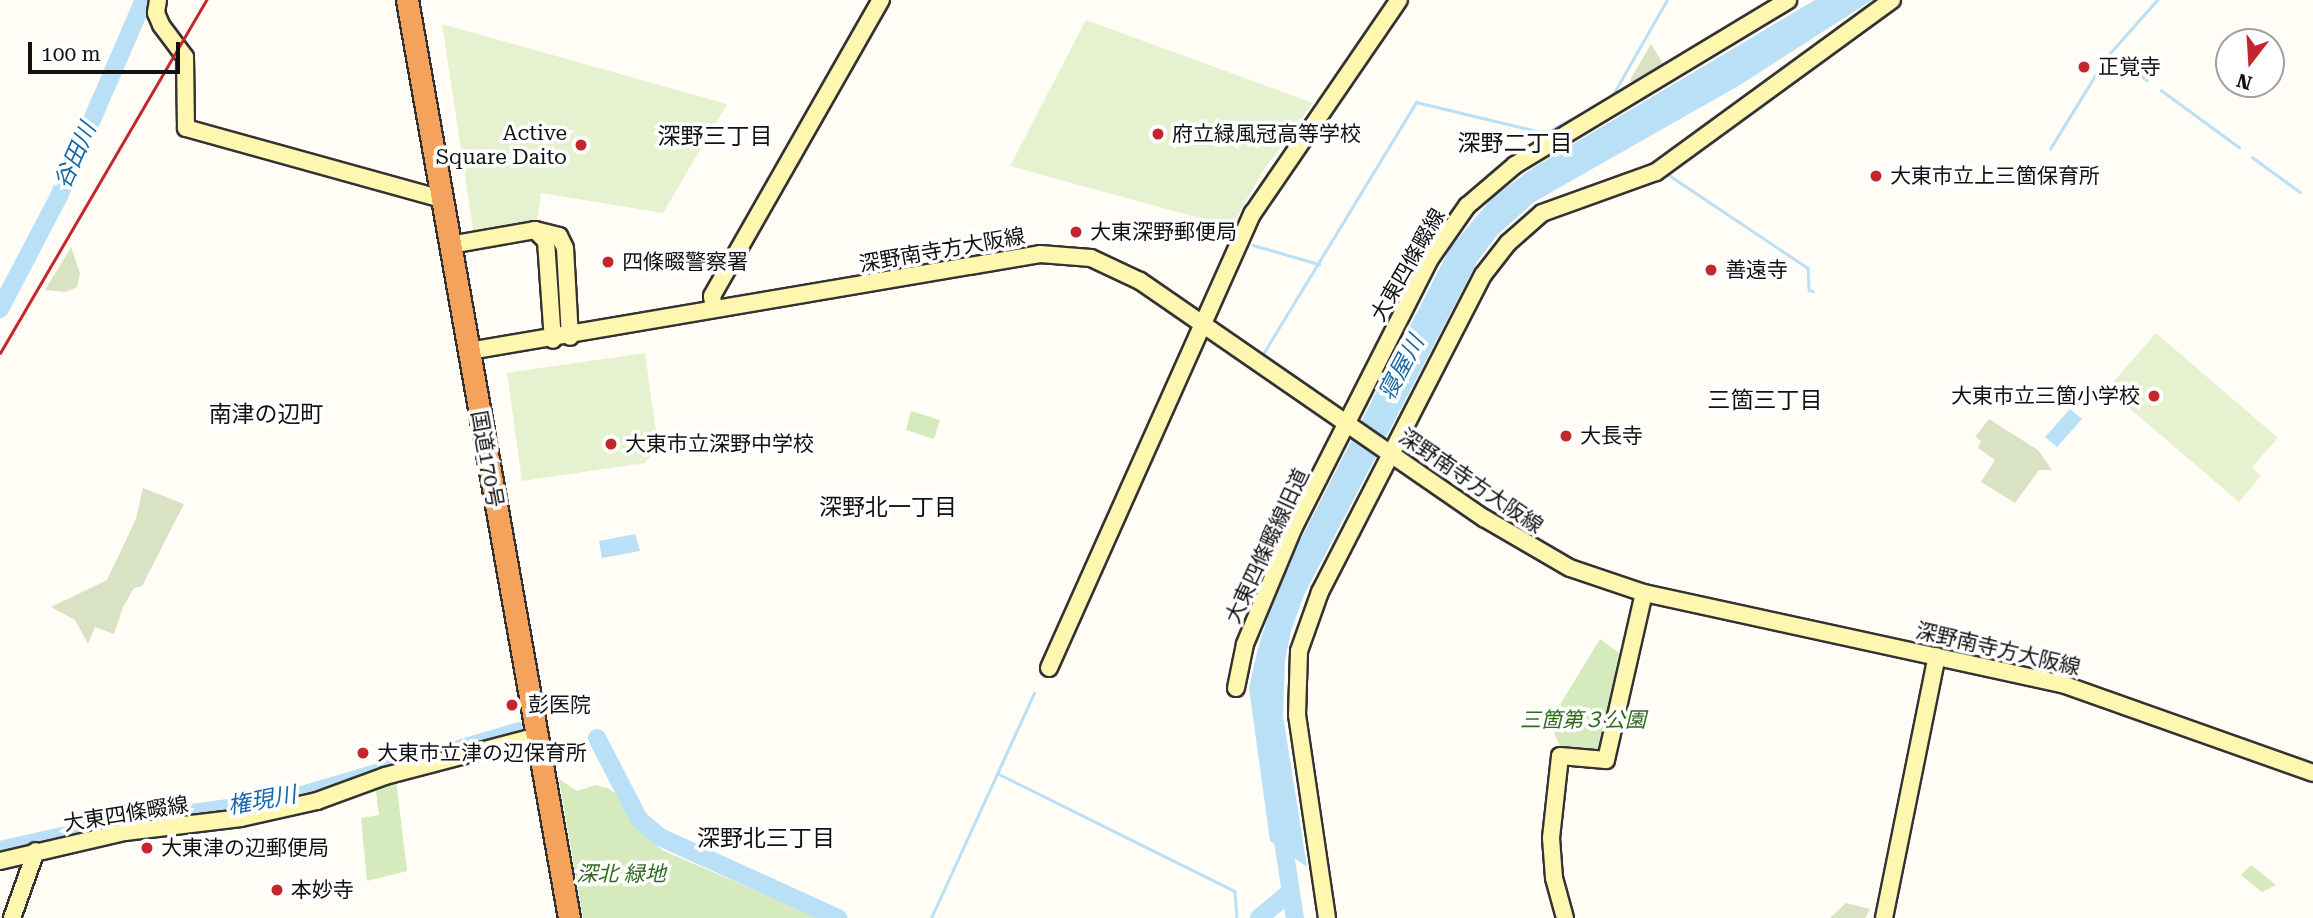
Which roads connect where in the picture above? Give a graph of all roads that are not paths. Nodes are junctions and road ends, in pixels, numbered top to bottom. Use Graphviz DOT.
graph roads {
  1 [pos="158,0"];
  2 [pos="407,0"];
  3 [pos="881,0"];
  4 [pos="1399,0"];
  5 [pos="1788,0"];
  6 [pos="1892,0"];
  7 [pos="442,199"];
  8 [pos="535,230"];
  9 [pos="450,245"];
  10 [pos="713,309"];
  11 [pos="1202,323"];
  12 [pos="570,337"];
  13 [pos="553,340"];
  14 [pos="469,351"];
  15 [pos="1352,427"];
  16 [pos="1388,451"];
  17 [pos="1644,593"];
  18 [pos="1937,656"];
  19 [pos="1049,668"];
  20 [pos="1236,688"];
  21 [pos="534,737"];
  22 [pos="2313,773"];
  23 [pos="36,851"];
  24 [pos="0,861"];
  25 [pos="12,918"];
  26 [pos="569,918"];
  27 [pos="1327,918"];
  28 [pos="1565,918"];
  29 [pos="1884,918"];
  1 -- 7 [label="street"];
  2 -- 7 [label="highway, 国道170号"];
  3 -- 10 [label="street"];
  4 -- 11 [label="street"];
  5 -- 15 [label="street, 大東四條畷線"];
  6 -- 16 [label="street"];
  7 -- 9 [label="highway, 国道170号"];
  8 -- 9 [label="street"];
  8 -- 12 [label="street"];
  8 -- 13 [label="street"];
  9 -- 14 [label="highway, 国道170号"];
  10 -- 11 [label="street, 深野南寺方大阪線"];
  10 -- 12 [label="street, 深野南寺方大阪線"];
  11 -- 15 [label="street, 深野南寺方大阪線"];
  11 -- 19 [label="street"];
  12 -- 13 [label="street, 深野南寺方大阪線"];
  13 -- 14 [label="street, 深野南寺方大阪線"];
  14 -- 21 [label="highway, 国道170号"];
  15 -- 16 [label="street, 深野南寺方大阪線"];
  15 -- 20 [label="street, 大東四條畷線旧道"];
  16 -- 17 [label="street, 深野南寺方大阪線"];
  16 -- 27 [label="street"];
  17 -- 18 [label="street, 深野南寺方大阪線"];
  17 -- 28 [label="street"];
  18 -- 22 [label="street, 深野南寺方大阪線"];
  18 -- 29 [label="street"];
  21 -- 23 [label="street, 大東四條畷線"];
  21 -- 26 [label="highway, 国道170号"];
  23 -- 24 [label="street, 大東四條畷線"];
  23 -- 25 [label="street"];
}
